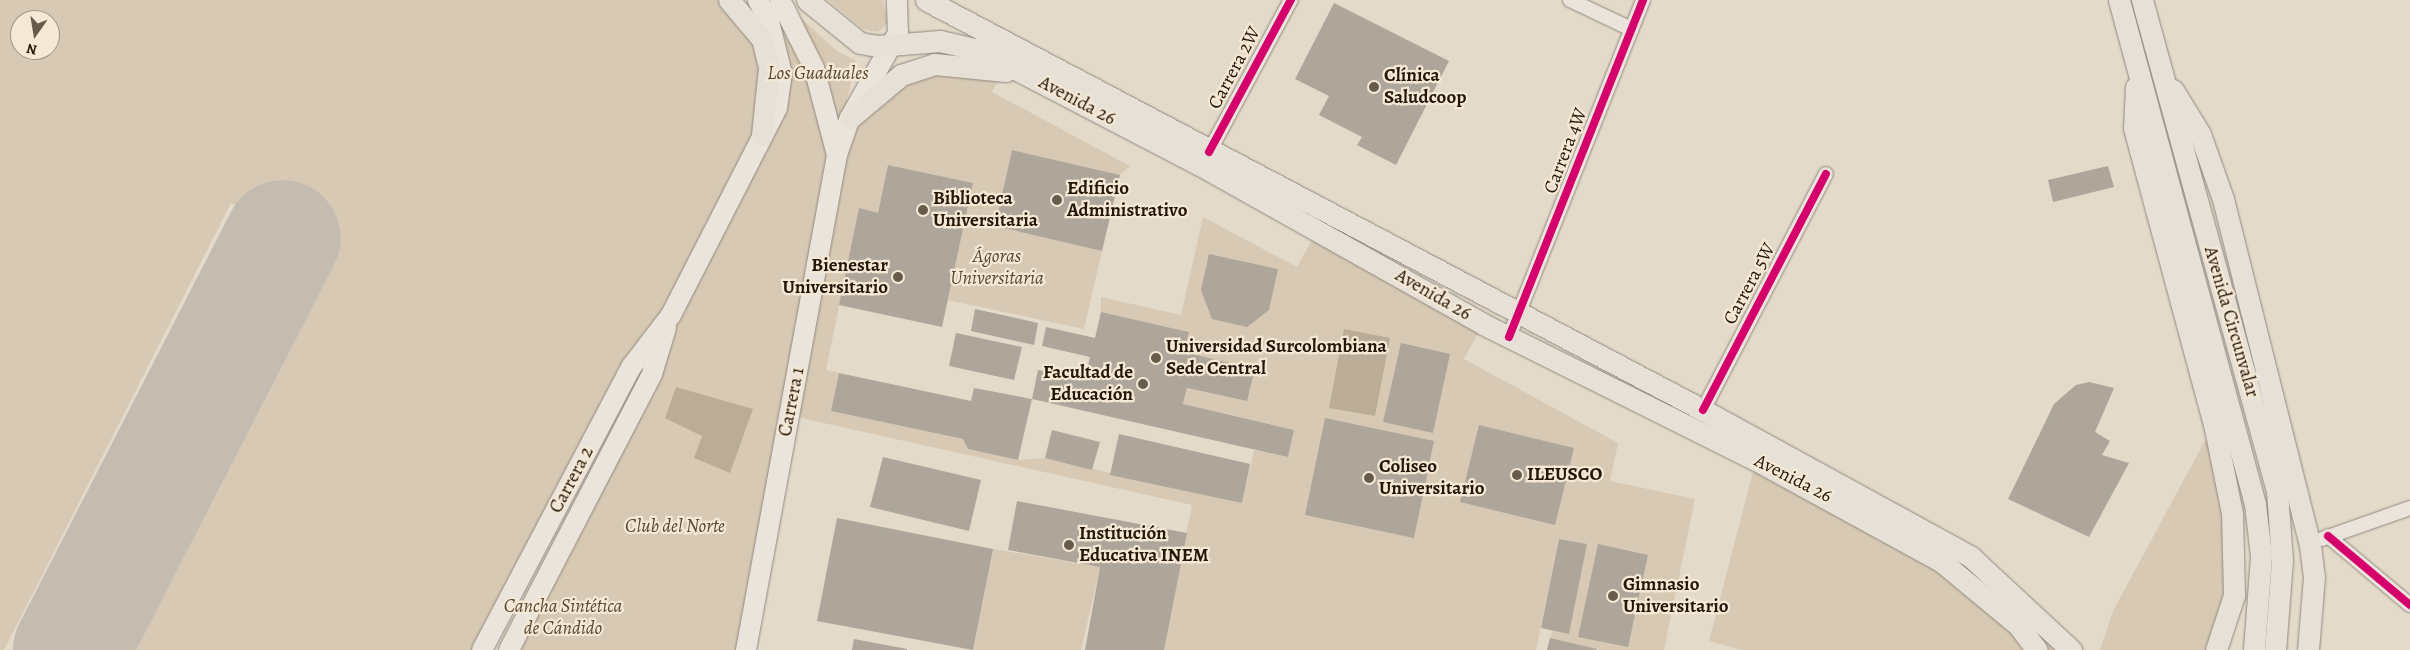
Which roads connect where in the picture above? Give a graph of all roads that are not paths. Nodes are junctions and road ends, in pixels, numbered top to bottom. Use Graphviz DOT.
graph roads {
  1 [pos="729,0"];
  2 [pos="758,0"];
  3 [pos="780,0"];
  4 [pos="807,0"];
  5 [pos="897,0"];
  6 [pos="926,0"];
  7 [pos="1291,0"];
  8 [pos="1570,0"];
  9 [pos="1643,0"];
  10 [pos="2119,0"];
  11 [pos="2142,0"];
  12 [pos="1631,29"];
  13 [pos="893,45"];
  14 [pos="2159,66"];
  15 [pos="2137,70"];
  16 [pos="1031,76"];
  17 [pos="850,118"];
  18 [pos="762,136"];
  19 [pos="1208,152"];
  20 [pos="837,155"];
  21 [pos="1826,174"];
  22 [pos="1519,314"];
  23 [pos="671,315"];
  24 [pos="1510,337"];
  25 [pos="1703,410"];
  26 [pos="2410,508"];
  27 [pos="2319,540"];
  28 [pos="2410,606"];
  29 [pos="482,650"];
  30 [pos="509,650"];
  31 [pos="746,650"];
  32 [pos="2037,650"];
  33 [pos="2071,650"];
  34 [pos="2216,650"];
  35 [pos="2254,650"];
  36 [pos="2275,650"];
  37 [pos="2308,650"];
  1 -- 18 [label="main road"];
  2 -- 18 [label="main road, Carrera 2"];
  3 -- 20 [label="main road"];
  4 -- 13 [label="main road, Avenida 26"];
  5 -- 13 [label="main road, Carrera 1"];
  6 -- 19 [label="main road, Avenida 26"];
  7 -- 19 [label="street, Carrera 2W"];
  8 -- 12 [label="street"];
  9 -- 12 [label="street, Carrera 4W"];
  10 -- 15 [label="main road, Avenida Circunvalar"];
  11 -- 14 [label="main road, Avenida Circunvalar"];
  12 -- 22 [label="street, Carrera 4W"];
  13 -- 16 [label="main road, Avenida 26"];
  13 -- 17 [label="main road, Carrera 1"];
  14 -- 27 [label="main road"];
  14 -- 36 [label="main road, Avenida Circunvalar"];
  15 -- 34 [label="main road"];
  15 -- 35 [label="main road, Avenida Circunvalar"];
  16 -- 17 [label="main road"];
  16 -- 24 [label="main road, Avenida 26"];
  17 -- 20 [label="main road, Carrera 1"];
  18 -- 23 [label="main road, Carrera 2"];
  19 -- 22 [label="main road, Avenida 26"];
  20 -- 31 [label="main road, Carrera 1"];
  21 -- 25 [label="street, Carrera 5W"];
  22 -- 24 [label="street, Carrera 4W"];
  22 -- 25 [label="main road, Avenida 26"];
  23 -- 29 [label="main road, Carrera 2"];
  23 -- 30 [label="main road, Carrera 2"];
  24 -- 32 [label="main road, Avenida 26"];
  25 -- 33 [label="main road, Avenida 26"];
  26 -- 27 [label="street"];
  27 -- 28 [label="street"];
  27 -- 37 [label="main road"];
}
